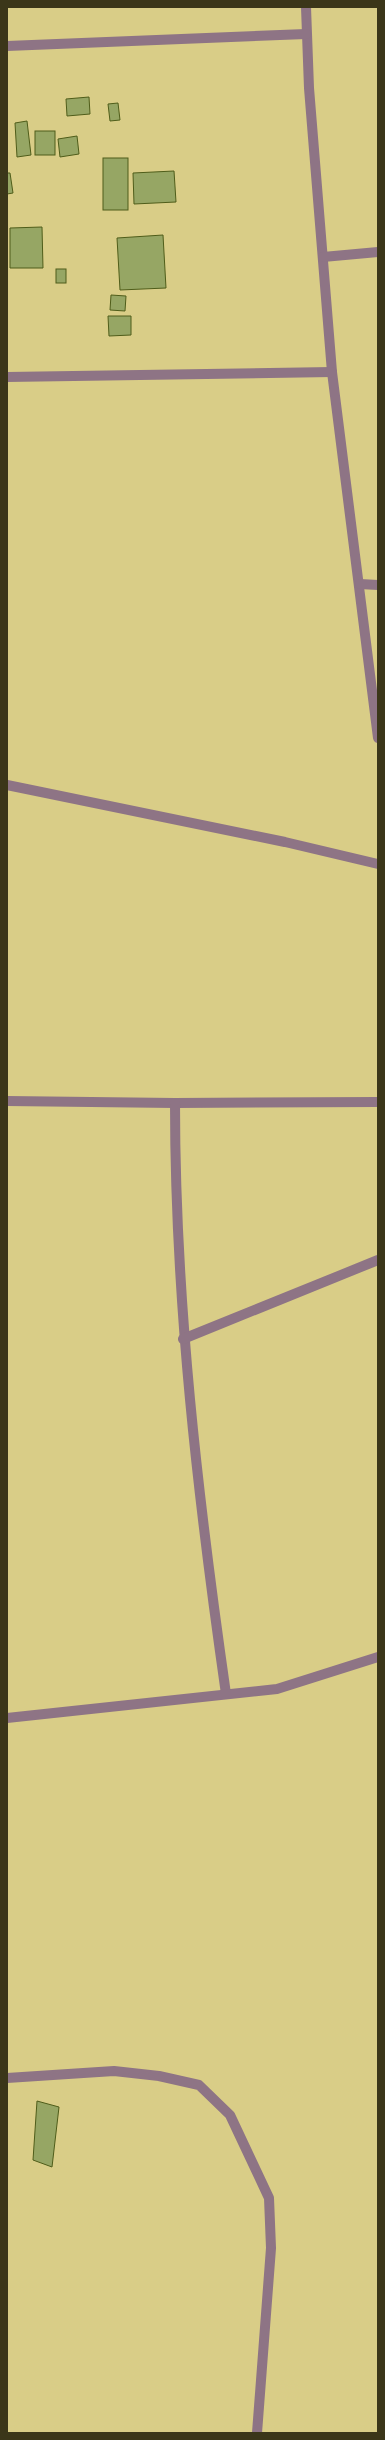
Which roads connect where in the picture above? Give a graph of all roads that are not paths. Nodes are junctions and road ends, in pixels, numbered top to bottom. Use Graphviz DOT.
graph roads {
  1 [pos="306,7"];
  2 [pos="306,34"];
  3 [pos="7,46"];
  4 [pos="378,252"];
  5 [pos="323,257"];
  6 [pos="332,372"];
  7 [pos="7,377"];
  8 [pos="360,584"];
  9 [pos="378,585"];
  10 [pos="378,738"];
  11 [pos="7,785"];
  12 [pos="378,864"];
  13 [pos="7,1101"];
  14 [pos="378,1102"];
  15 [pos="175,1103"];
  16 [pos="378,1260"];
  17 [pos="183,1339"];
  18 [pos="378,1657"];
  19 [pos="226,1694"];
  20 [pos="7,1718"];
  21 [pos="7,2078"];
  22 [pos="257,2433"];
  1 -- 2 [label="street"];
  2 -- 3 [label="street"];
  2 -- 5 [label="street"];
  4 -- 5 [label="street"];
  5 -- 6 [label="street"];
  6 -- 7 [label="street"];
  6 -- 8 [label="street"];
  8 -- 9 [label="street"];
  8 -- 10 [label="street"];
  11 -- 12 [label="street"];
  13 -- 15 [label="street"];
  14 -- 15 [label="street"];
  15 -- 17 [label="street"];
  16 -- 17 [label="street"];
  17 -- 19 [label="street"];
  18 -- 19 [label="street"];
  19 -- 20 [label="street"];
  21 -- 22 [label="street"];
}
